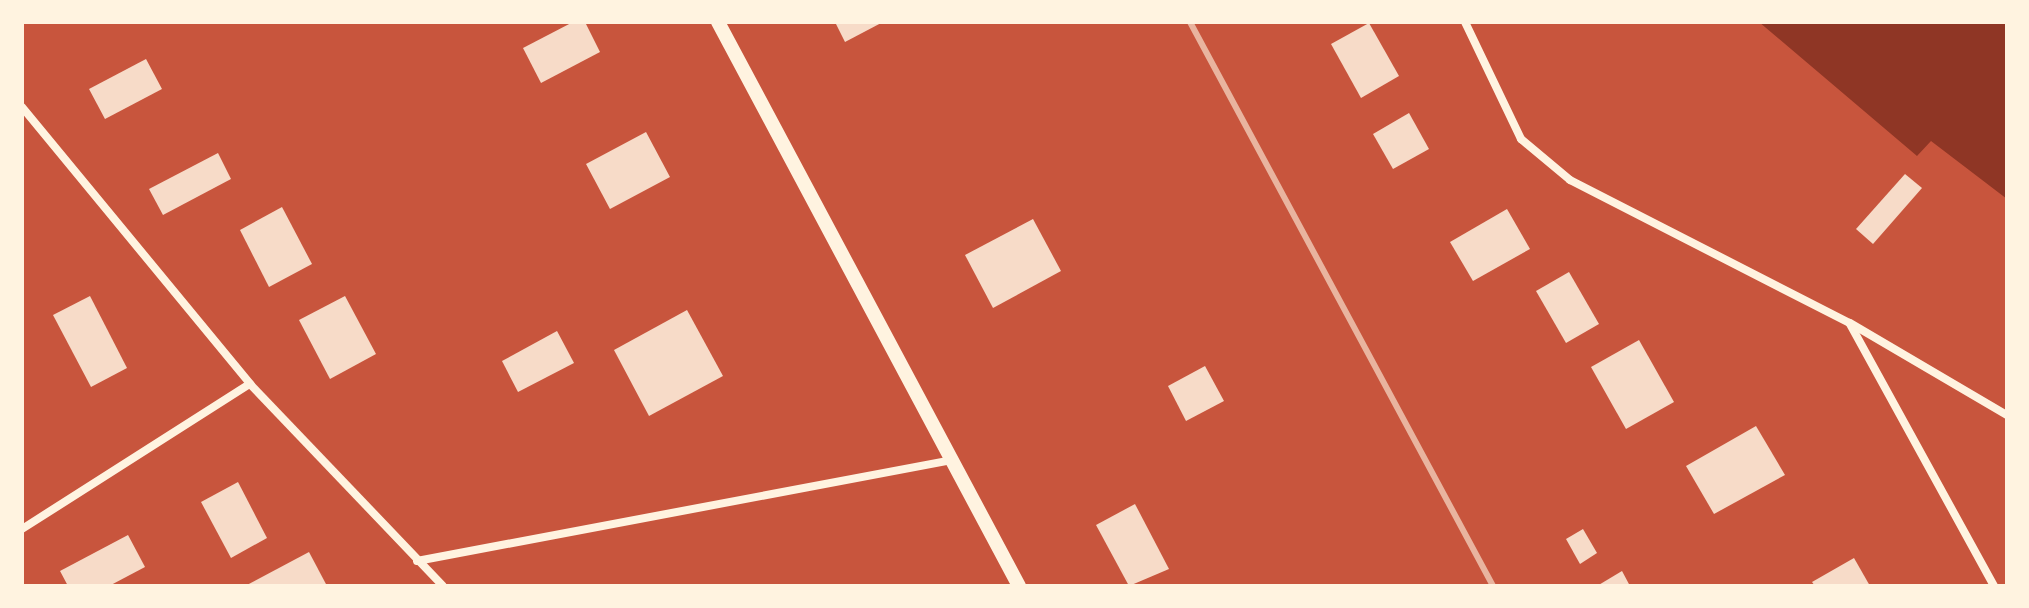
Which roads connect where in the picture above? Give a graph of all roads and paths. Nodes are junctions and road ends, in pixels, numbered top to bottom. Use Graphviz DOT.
graph roads {
  1 [pos="718,22"];
  2 [pos="1465,22"];
  3 [pos="22,107"];
  4 [pos="1850,323"];
  5 [pos="250,384"];
  6 [pos="2007,415"];
  7 [pos="953,460"];
  8 [pos="22,529"];
  9 [pos="417,561"];
  10 [pos="443,586"];
  11 [pos="1019,586"];
  12 [pos="1994,586"];
  1 -- 7 [label="street"];
  2 -- 4 [label="street"];
  3 -- 5 [label="street"];
  4 -- 6 [label="street"];
  4 -- 12 [label="street"];
  5 -- 8 [label="street"];
  5 -- 9 [label="street"];
  7 -- 9 [label="street"];
  7 -- 11 [label="street"];
  9 -- 10 [label="street"];
}
